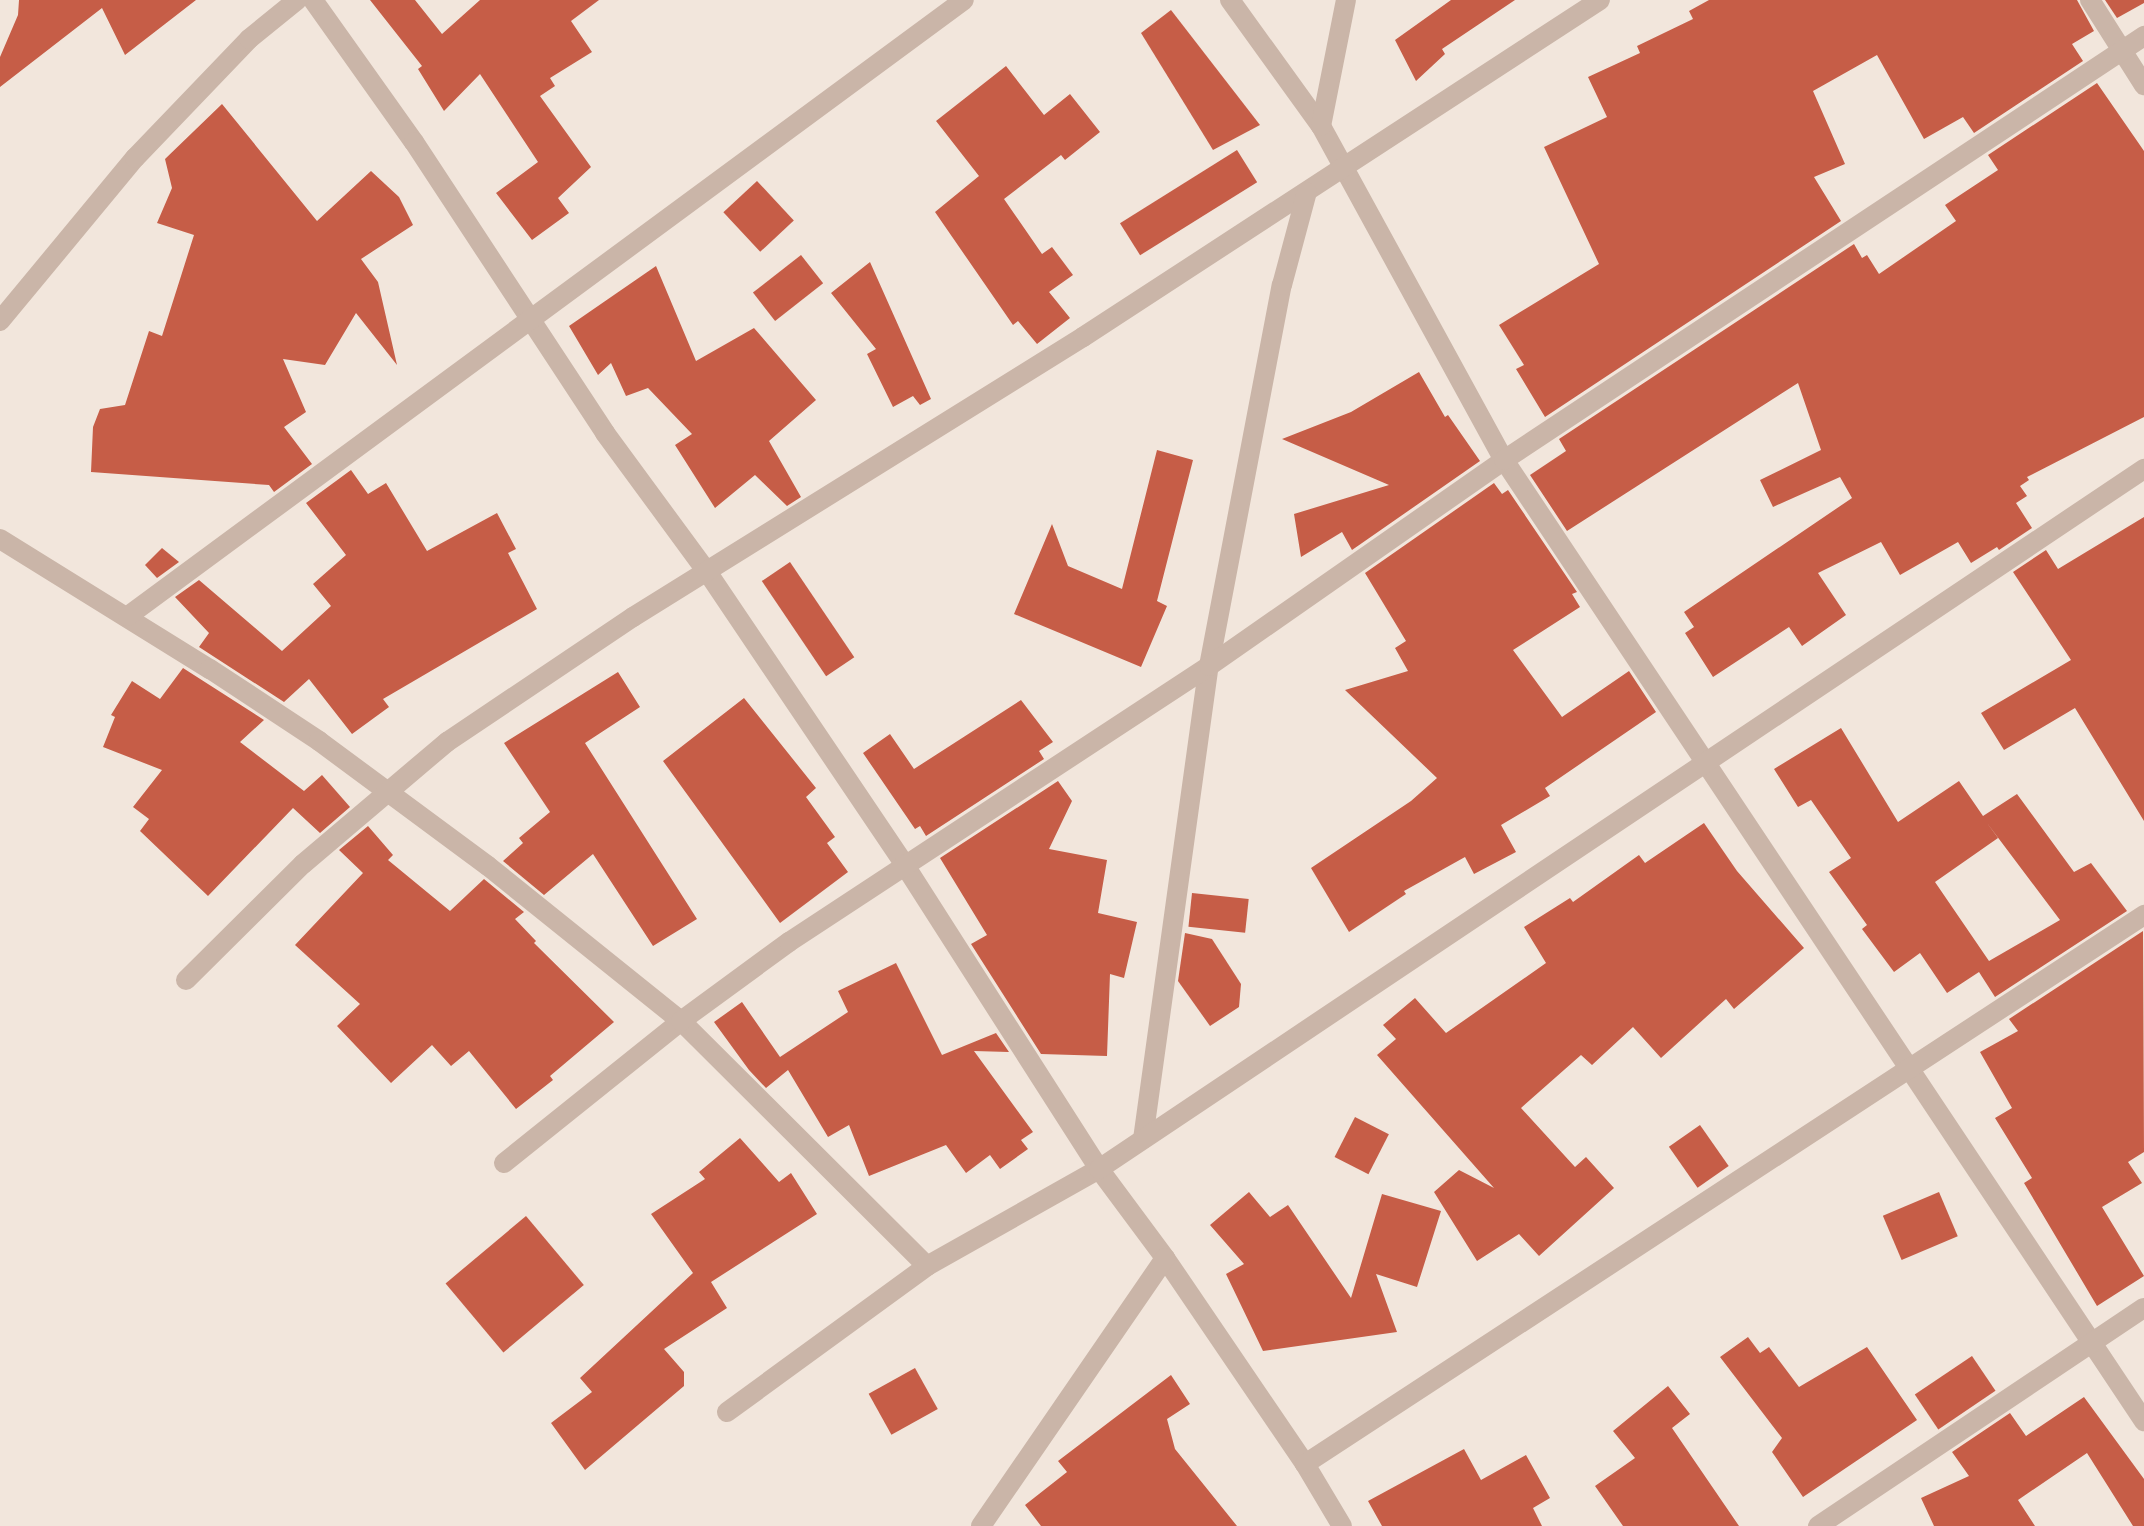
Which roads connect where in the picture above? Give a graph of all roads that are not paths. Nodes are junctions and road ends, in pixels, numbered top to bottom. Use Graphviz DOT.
graph roads {
  1 [pos="297,0"];
  2 [pos="313,0"];
  3 [pos="964,0"];
  4 [pos="1230,0"];
  5 [pos="1346,0"];
  6 [pos="1600,0"];
  7 [pos="2090,0"];
  8 [pos="2144,36"];
  9 [pos="2121,51"];
  10 [pos="2144,85"];
  11 [pos="1321,126"];
  12 [pos="1341,166"];
  13 [pos="1307,192"];
  14 [pos="0,321"];
  15 [pos="530,323"];
  16 [pos="1504,460"];
  17 [pos="2144,469"];
  18 [pos="0,539"];
  19 [pos="708,573"];
  20 [pos="128,616"];
  21 [pos="1209,666"];
  22 [pos="1704,760"];
  23 [pos="386,791"];
  24 [pos="904,864"];
  25 [pos="2144,915"];
  26 [pos="186,980"];
  27 [pos="681,1021"];
  28 [pos="1909,1067"];
  29 [pos="1143,1139"];
  30 [pos="504,1163"];
  31 [pos="1099,1169"];
  32 [pos="1165,1258"];
  33 [pos="927,1266"];
  34 [pos="2144,1308"];
  35 [pos="2092,1342"];
  36 [pos="727,1412"];
  37 [pos="2144,1421"];
  38 [pos="1305,1464"];
  39 [pos="981,1526"];
  40 [pos="1342,1526"];
  41 [pos="1818,1526"];
  1 -- 14 [label="street"];
  2 -- 15 [label="street"];
  3 -- 15 [label="street"];
  4 -- 11 [label="street"];
  5 -- 11 [label="street"];
  6 -- 12 [label="street"];
  7 -- 9 [label="street"];
  8 -- 9 [label="street"];
  9 -- 10 [label="street"];
  9 -- 16 [label="street"];
  11 -- 12 [label="street"];
  12 -- 13 [label="street"];
  12 -- 16 [label="street"];
  13 -- 19 [label="street"];
  13 -- 21 [label="street"];
  15 -- 19 [label="street"];
  15 -- 20 [label="street"];
  16 -- 21 [label="street"];
  16 -- 22 [label="street"];
  17 -- 22 [label="street"];
  18 -- 20 [label="street"];
  19 -- 23 [label="street"];
  19 -- 24 [label="street"];
  20 -- 23 [label="street"];
  21 -- 24 [label="street"];
  21 -- 29 [label="street"];
  22 -- 28 [label="street"];
  22 -- 29 [label="street"];
  23 -- 26 [label="street"];
  23 -- 27 [label="street"];
  24 -- 27 [label="street"];
  24 -- 31 [label="street"];
  25 -- 28 [label="street"];
  27 -- 30 [label="street"];
  27 -- 33 [label="street"];
  28 -- 35 [label="street"];
  28 -- 38 [label="street"];
  29 -- 31 [label="street"];
  31 -- 32 [label="street"];
  31 -- 33 [label="street"];
  32 -- 38 [label="street"];
  32 -- 39 [label="street"];
  33 -- 36 [label="street"];
  34 -- 35 [label="street"];
  35 -- 37 [label="street"];
  35 -- 41 [label="street"];
  38 -- 40 [label="street"];
}
